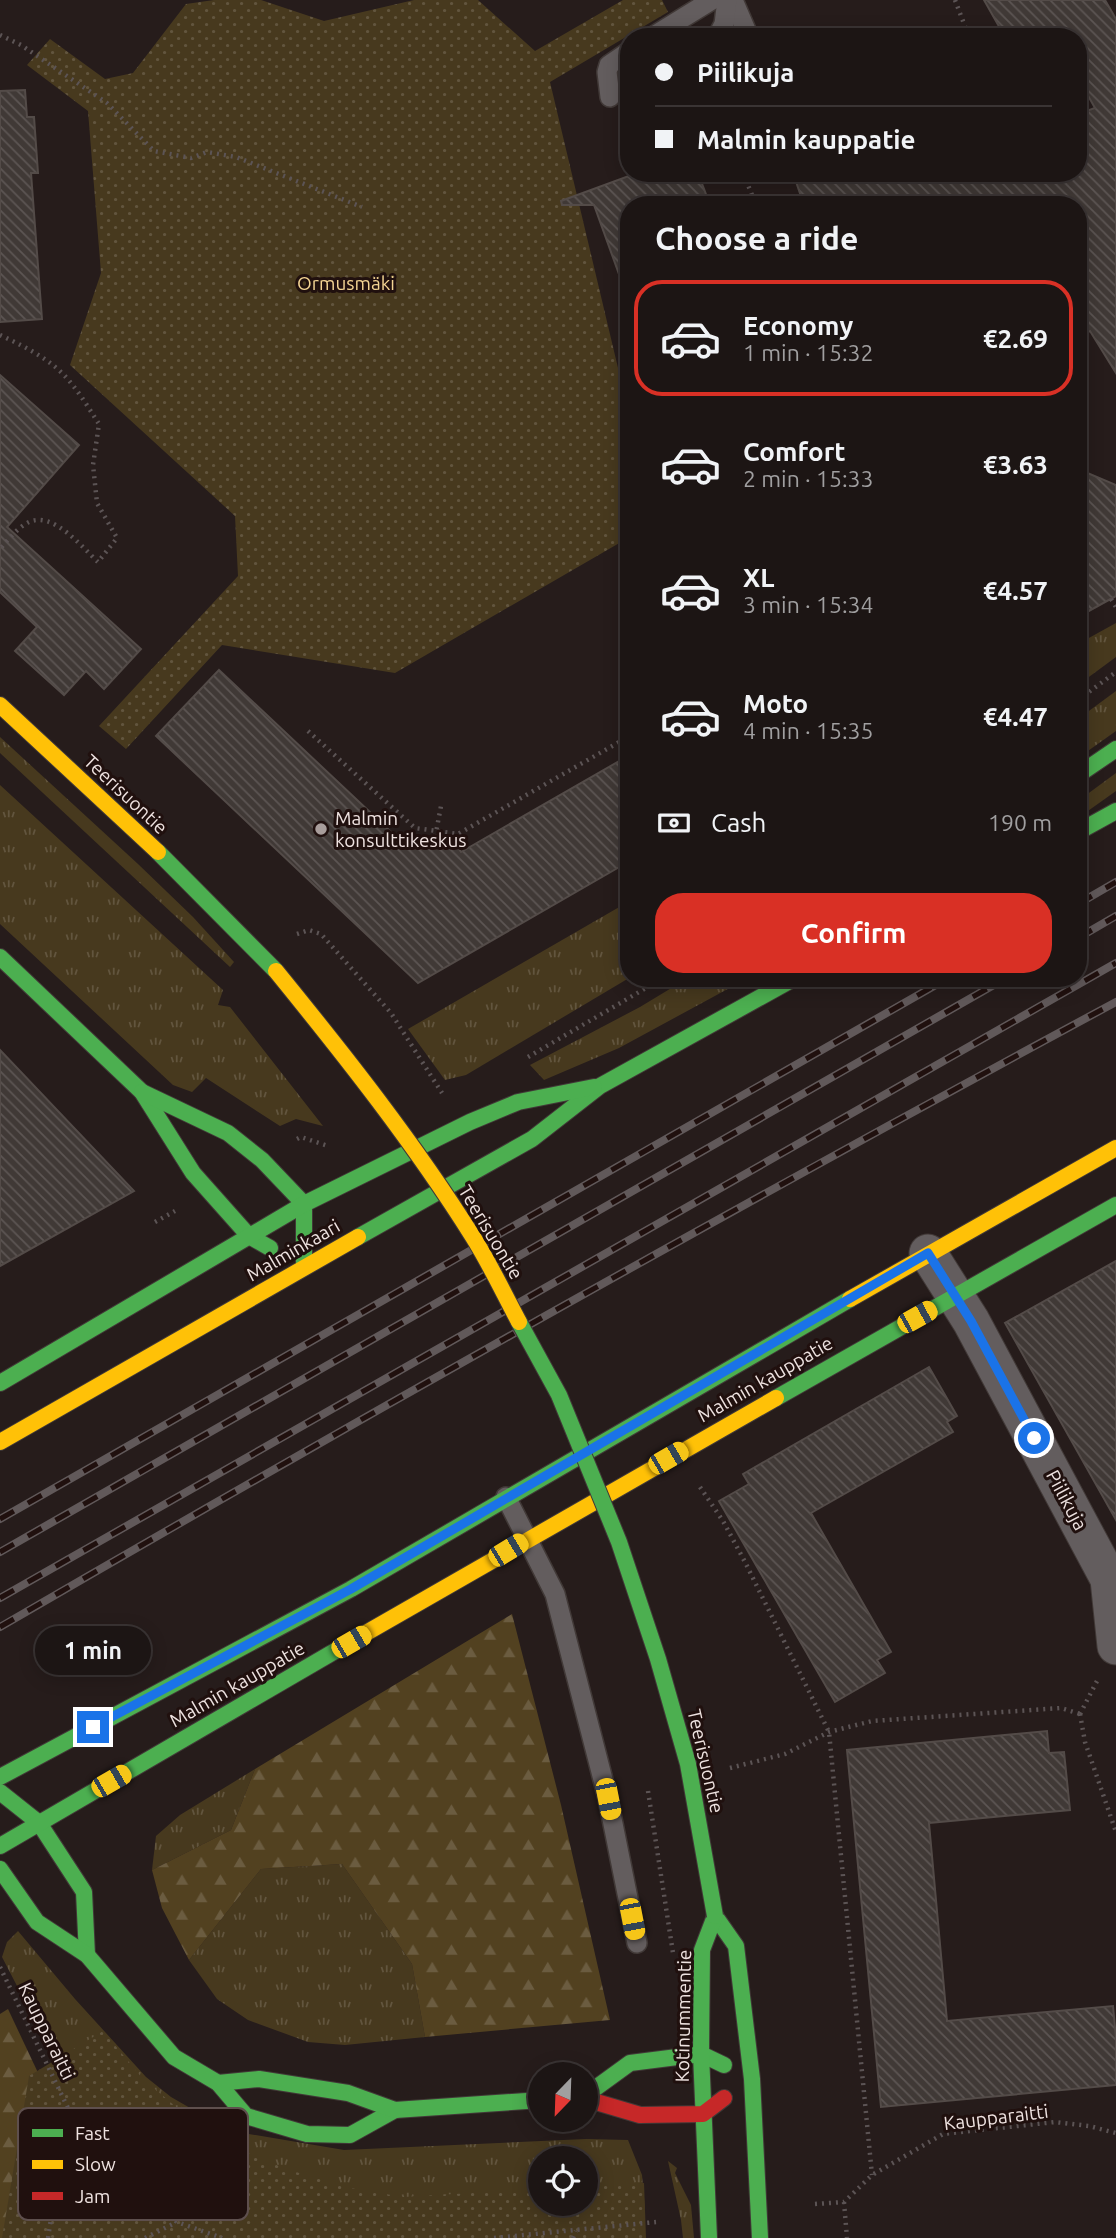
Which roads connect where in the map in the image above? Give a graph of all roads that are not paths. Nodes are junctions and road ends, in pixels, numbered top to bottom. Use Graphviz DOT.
graph roads {
  1 [pos="712,0"];
  2 [pos="727,0"];
  3 [pos="733,0"];
  4 [pos="667,28"];
  5 [pos="722,28"];
  6 [pos="745,28"];
  7 [pos="620,57"];
  8 [pos="610,97"];
  9 [pos="0,705"];
  10 [pos="1116,749"];
  11 [pos="1087,769"];
  12 [pos="1116,811"];
  13 [pos="1087,827"];
  14 [pos="0,957"];
  15 [pos="779,987"];
  16 [pos="600,1086"];
  17 [pos="142,1092"];
  18 [pos="1116,1148"];
  19 [pos="304,1204"];
  20 [pos="1116,1205"];
  21 [pos="249,1236"];
  22 [pos="928,1253"];
  23 [pos="293,1261"];
  24 [pos="954,1296"];
  25 [pos="0,1383"];
  26 [pos="0,1441"];
  27 [pos="506,1497"];
  28 [pos="527,1539"];
  29 [pos="1113,1579"];
  30 [pos="1116,1646"];
  31 [pos="0,1777"];
  32 [pos="0,1792"];
  33 [pos="39,1823"];
  34 [pos="0,1846"];
  35 [pos="0,1869"];
  36 [pos="715,1916"];
  37 [pos="637,1943"];
  38 [pos="88,1955"];
  39 [pos="701,2053"];
  40 [pos="752,2079"];
  41 [pos="218,2082"];
  42 [pos="598,2088"];
  43 [pos="528,2101"];
  44 [pos="598,2101"];
  45 [pos="239,2108"];
  46 [pos="395,2110"];
  47 [pos="703,2114"];
  48 [pos="248,2117"];
  49 [pos="709,2238"];
  50 [pos="760,2238"];
  1 -- 4 [label="lane"];
  2 -- 5 [label="lane"];
  3 -- 6 [label="lane"];
  7 -- 8 [label="lane"];
  9 -- 36 [label="main road, Teerisuontie, bridge"];
  10 -- 11 [label="main road"];
  12 -- 13 [label="main road"];
  14 -- 17 [label="main road"];
  15 -- 16 [label="main road, Malminkaari"];
  16 -- 19 [label="main road, Malminkaari"];
  16 -- 23 [label="main road, Malminkaari"];
  17 -- 19 [label="main road"];
  17 -- 21 [label="main road"];
  18 -- 22 [label="main road, Malmin kauppatie"];
  19 -- 21 [label="main road, Malminkaari"];
  19 -- 23 [label="main road"];
  20 -- 24 [label="main road, Malmin kauppatie"];
  21 -- 23 [label="main road"];
  21 -- 25 [label="main road, Malminkaari"];
  22 -- 24 [label="street, Piilikuja"];
  22 -- 27 [label="main road, Malmin kauppatie"];
  23 -- 26 [label="main road, Malminkaari"];
  24 -- 28 [label="main road, Malmin kauppatie"];
  24 -- 29 [label="street, Piilikuja"];
  27 -- 28 [label="lane"];
  27 -- 31 [label="main road, Malmin kauppatie"];
  28 -- 33 [label="main road, Malmin kauppatie"];
  28 -- 37 [label="lane"];
  29 -- 30 [label="street, Piilikuja"];
  32 -- 33 [label="main road"];
  33 -- 34 [label="main road, Malmin kauppatie"];
  33 -- 38 [label="main road"];
  35 -- 38 [label="main road"];
  36 -- 39 [label="main road, Kotinummentie"];
  36 -- 40 [label="main road"];
  38 -- 41 [label="main road"];
  39 -- 40 [label="main road"];
  39 -- 42 [label="main road"];
  39 -- 47 [label="main road, Kotinummentie"];
  40 -- 47 [label="main road"];
  40 -- 50 [label="main road"];
  41 -- 45 [label="main road"];
  41 -- 46 [label="main road"];
  43 -- 46 [label="main road"];
  44 -- 47 [label="main road"];
  46 -- 48 [label="main road"];
  47 -- 49 [label="main road, Kotinummentie"];
}
